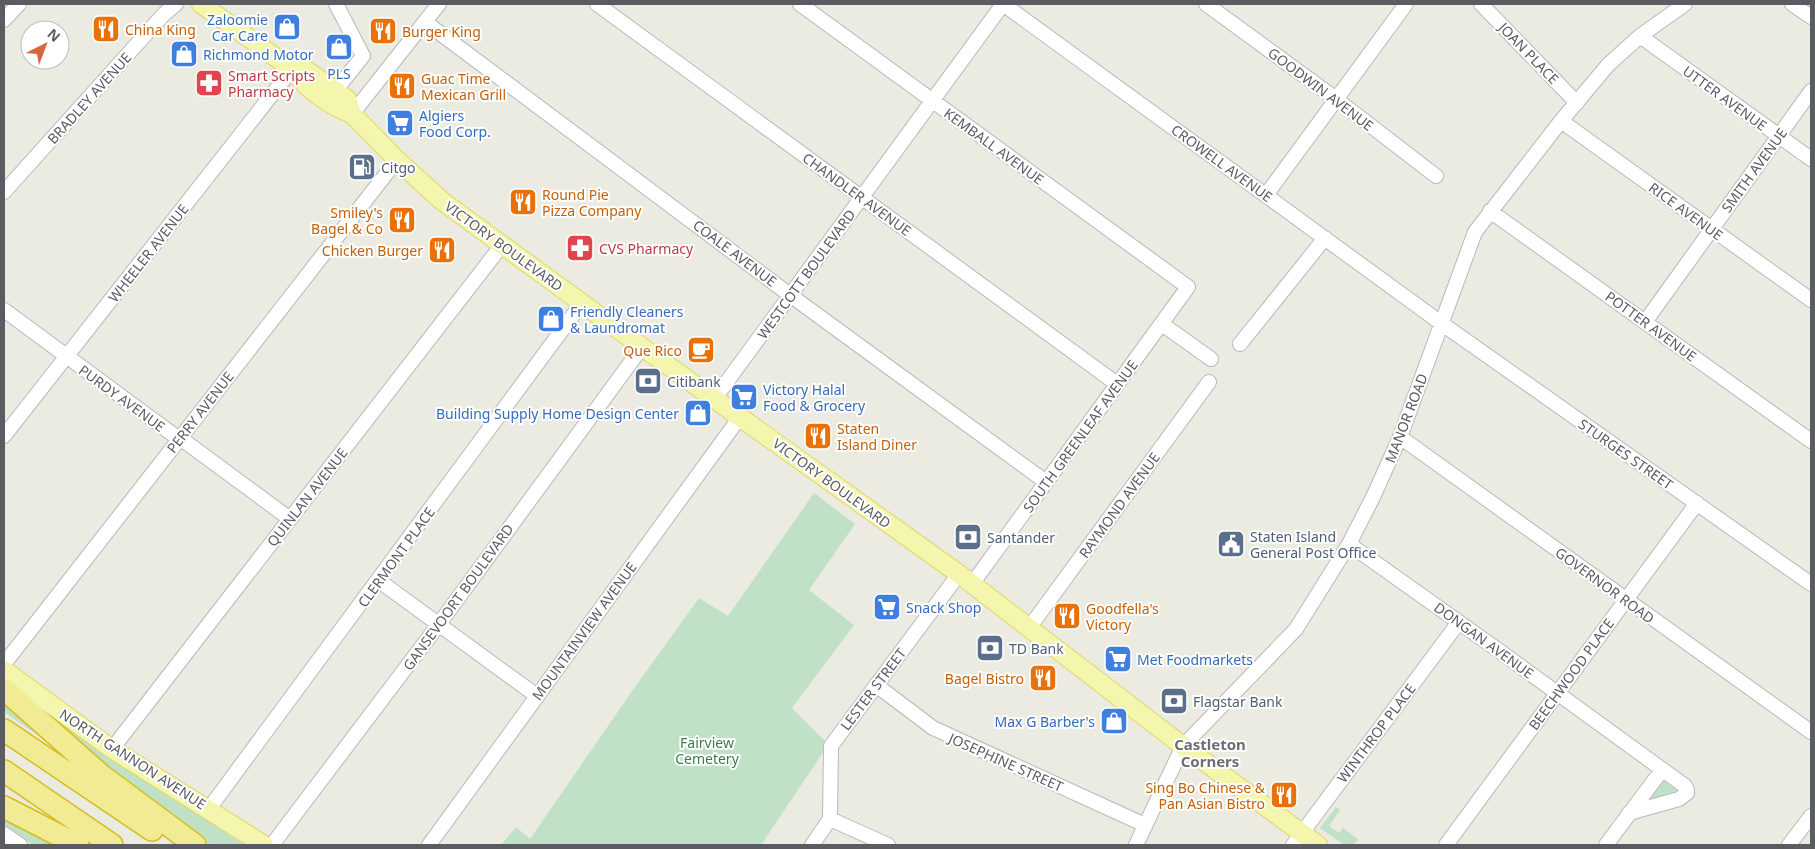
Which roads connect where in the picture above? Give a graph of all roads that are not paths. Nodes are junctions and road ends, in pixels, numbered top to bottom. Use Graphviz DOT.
graph roads {
  1 [pos="19,4"];
  2 [pos="176,4"];
  3 [pos="200,4"];
  4 [pos="336,4"];
  5 [pos="439,4"];
  6 [pos="597,4"];
  7 [pos="800,4"];
  8 [pos="1003,4"];
  9 [pos="1206,4"];
  10 [pos="1406,4"];
  11 [pos="1481,4"];
  12 [pos="1685,4"];
  13 [pos="1792,4"];
  14 [pos="1811,18"];
  15 [pos="4,20"];
  16 [pos="425,22"];
  17 [pos="1640,36"];
  18 [pos="292,69"];
  19 [pos="336,91"];
  20 [pos="1811,91"];
  21 [pos="1336,99"];
  22 [pos="932,101"];
  23 [pos="1578,103"];
  24 [pos="352,114"];
  25 [pos="1561,121"];
  26 [pos="1779,136"];
  27 [pos="1811,159"];
  28 [pos="397,160"];
  29 [pos="1436,176"];
  30 [pos="4,192"];
  31 [pos="1266,195"];
  32 [pos="862,197"];
  33 [pos="1490,211"];
  34 [pos="1712,229"];
  35 [pos="1325,238"];
  36 [pos="502,245"];
  37 [pos="1188,287"];
  38 [pos="790,295"];
  39 [pos="1811,300"];
  40 [pos="582,303"];
  41 [pos="4,310"];
  42 [pos="1645,322"];
  43 [pos="1441,323"];
  44 [pos="1162,324"];
  45 [pos="1240,344"];
  46 [pos="642,347"];
  47 [pos="66,358"];
  48 [pos="1212,359"];
  49 [pos="1209,382"];
  50 [pos="1117,384"];
  51 [pos="715,398"];
  52 [pos="740,416"];
  53 [pos="4,436"];
  54 [pos="1400,437"];
  55 [pos="179,439"];
  56 [pos="1811,441"];
  57 [pos="1046,482"];
  58 [pos="1696,503"];
  59 [pos="290,519"];
  60 [pos="1349,544"];
  61 [pos="965,579"];
  62 [pos="378,580"];
  63 [pos="1811,584"];
  64 [pos="1626,600"];
  65 [pos="1459,622"];
  66 [pos="439,624"];
  67 [pos="1029,628"];
  68 [pos="4,664"];
  69 [pos="4,670"];
  70 [pos="876,685"];
  71 [pos="4,689"];
  72 [pos="1557,692"];
  73 [pos="537,696"];
  74 [pos="4,730"];
  75 [pos="1811,732"];
  76 [pos="1183,746"];
  77 [pos="112,749"];
  78 [pos="1662,770"];
  79 [pos="4,771"];
  80 [pos="4,807"];
  81 [pos="208,810"];
  82 [pos="1629,813"];
  83 [pos="1811,816"];
  84 [pos="830,818"];
  85 [pos="1145,825"];
  86 [pos="4,834"];
  87 [pos="1298,839"];
  88 [pos="20,845"];
  89 [pos="78,845"];
  90 [pos="112,845"];
  91 [pos="175,845"];
  92 [pos="195,845"];
  93 [pos="264,845"];
  94 [pos="272,845"];
  95 [pos="429,845"];
  96 [pos="812,845"];
  97 [pos="888,845"];
  98 [pos="1136,845"];
  99 [pos="1318,845"];
  100 [pos="1446,845"];
  101 [pos="1606,845"];
  102 [pos="1790,845"];
  1 -- 15 [label="street"];
  2 -- 30 [label="street, BRADLEY AVENUE"];
  3 -- 18 [label="main road, VICTORY BOULEVARD"];
  4 -- 19 [label="street"];
  5 -- 16 [label="street"];
  6 -- 32 [label="street, CHANDLER AVENUE"];
  7 -- 22 [label="street, KEMBALL AVENUE"];
  8 -- 22 [label="street, WESTCOTT BOULEVARD"];
  8 -- 31 [label="street, CROWELL AVENUE"];
  9 -- 21 [label="street, GOODWIN AVENUE"];
  10 -- 21 [label="street"];
  11 -- 23 [label="street, JOAN PLACE"];
  12 -- 17 [label="street, MANOR ROAD"];
  13 -- 14 [label="street"];
  16 -- 24 [label="street"];
  16 -- 38 [label="street, COALE AVENUE"];
  17 -- 23 [label="street, MANOR ROAD"];
  17 -- 26 [label="street, UTTER AVENUE"];
  18 -- 19 [label="main road, VICTORY BOULEVARD"];
  18 -- 24 [label="main road, VICTORY BOULEVARD"];
  18 -- 47 [label="street, WHEELER AVENUE"];
  19 -- 24 [label="main road, VICTORY BOULEVARD"];
  20 -- 26 [label="street, SMITH AVENUE"];
  21 -- 29 [label="street, GOODWIN AVENUE"];
  21 -- 31 [label="street"];
  22 -- 32 [label="street, WESTCOTT BOULEVARD"];
  22 -- 37 [label="street, KEMBALL AVENUE"];
  23 -- 25 [label="street, MANOR ROAD"];
  24 -- 28 [label="main road, VICTORY BOULEVARD"];
  25 -- 33 [label="street, MANOR ROAD"];
  25 -- 34 [label="street, RICE AVENUE"];
  26 -- 27 [label="street, UTTER AVENUE"];
  26 -- 34 [label="street, SMITH AVENUE"];
  28 -- 36 [label="main road, VICTORY BOULEVARD"];
  28 -- 55 [label="street, PERRY AVENUE"];
  31 -- 35 [label="street, CROWELL AVENUE"];
  32 -- 38 [label="street, WESTCOTT BOULEVARD"];
  32 -- 50 [label="street, CHANDLER AVENUE"];
  33 -- 42 [label="street, POTTER AVENUE"];
  33 -- 43 [label="street, MANOR ROAD"];
  34 -- 39 [label="street, RICE AVENUE"];
  34 -- 42 [label="street, SMITH AVENUE"];
  35 -- 43 [label="street, CROWELL AVENUE"];
  35 -- 45 [label="street"];
  36 -- 40 [label="main road, VICTORY BOULEVARD"];
  36 -- 59 [label="street, QUINLAN AVENUE"];
  37 -- 44 [label="street, SOUTH GREENLEAF AVENUE"];
  38 -- 51 [label="street, WESTCOTT BOULEVARD"];
  38 -- 57 [label="street, COALE AVENUE"];
  40 -- 46 [label="main road, VICTORY BOULEVARD"];
  40 -- 62 [label="street, CLERMONT PLACE"];
  41 -- 47 [label="street, PURDY AVENUE"];
  42 -- 56 [label="street, POTTER AVENUE"];
  43 -- 54 [label="street, MANOR ROAD"];
  43 -- 58 [label="street, STURGES STREET"];
  44 -- 48 [label="street"];
  44 -- 50 [label="street, SOUTH GREENLEAF AVENUE"];
  46 -- 51 [label="main road, VICTORY BOULEVARD"];
  46 -- 66 [label="street, GANSEVOORT BOULEVARD"];
  47 -- 53 [label="street, WHEELER AVENUE"];
  47 -- 55 [label="street, PURDY AVENUE"];
  49 -- 67 [label="street, RAYMOND AVENUE"];
  50 -- 57 [label="street, SOUTH GREENLEAF AVENUE"];
  51 -- 52 [label="main road, VICTORY BOULEVARD"];
  52 -- 61 [label="main road, VICTORY BOULEVARD"];
  52 -- 73 [label="street, MOUNTAINVIEW AVENUE"];
  54 -- 60 [label="street, MANOR ROAD"];
  54 -- 64 [label="street, GOVERNOR ROAD"];
  55 -- 59 [label="street, PURDY AVENUE"];
  55 -- 68 [label="street, PERRY AVENUE"];
  57 -- 61 [label="street, SOUTH GREENLEAF AVENUE"];
  58 -- 63 [label="street, STURGES STREET"];
  58 -- 64 [label="street, BEECHWOOD PLACE"];
  59 -- 77 [label="street, QUINLAN AVENUE"];
  60 -- 65 [label="street, DONGAN AVENUE"];
  60 -- 76 [label="street, MANOR ROAD"];
  61 -- 67 [label="main road, VICTORY BOULEVARD"];
  61 -- 70 [label="street, LESTER STREET"];
  62 -- 66 [label="street"];
  62 -- 81 [label="street, CLERMONT PLACE"];
  64 -- 72 [label="street, BEECHWOOD PLACE"];
  64 -- 75 [label="street, GOVERNOR ROAD"];
  65 -- 72 [label="street, DONGAN AVENUE"];
  65 -- 87 [label="street, WINTHROP PLACE"];
  66 -- 73 [label="street"];
  66 -- 94 [label="street, GANSEVOORT BOULEVARD"];
  67 -- 76 [label="main road, VICTORY BOULEVARD"];
  69 -- 77 [label="main road, NORTH GANNON AVENUE"];
  70 -- 84 [label="street, LESTER STREET"];
  70 -- 85 [label="street, JOSEPHINE STREET"];
  71 -- 92 [label="highway"];
  72 -- 78 [label="street, DONGAN AVENUE"];
  72 -- 100 [label="street, BEECHWOOD PLACE"];
  73 -- 95 [label="street, MOUNTAINVIEW AVENUE"];
  74 -- 91 [label="highway"];
  76 -- 85 [label="street, MANOR ROAD"];
  76 -- 87 [label="main road, VICTORY BOULEVARD"];
  77 -- 81 [label="main road, NORTH GANNON AVENUE"];
  78 -- 82 [label="street"];
  78 -- 82 [label="street, DONGAN AVENUE"];
  79 -- 90 [label="highway"];
  80 -- 89 [label="highway"];
  81 -- 93 [label="main road, NORTH GANNON AVENUE"];
  82 -- 101 [label="street"];
  83 -- 102 [label="street"];
  84 -- 96 [label="street"];
  84 -- 97 [label="street"];
  85 -- 98 [label="street, MANOR ROAD"];
  86 -- 88 [label="street"];
  87 -- 99 [label="main road, VICTORY BOULEVARD"];
}
